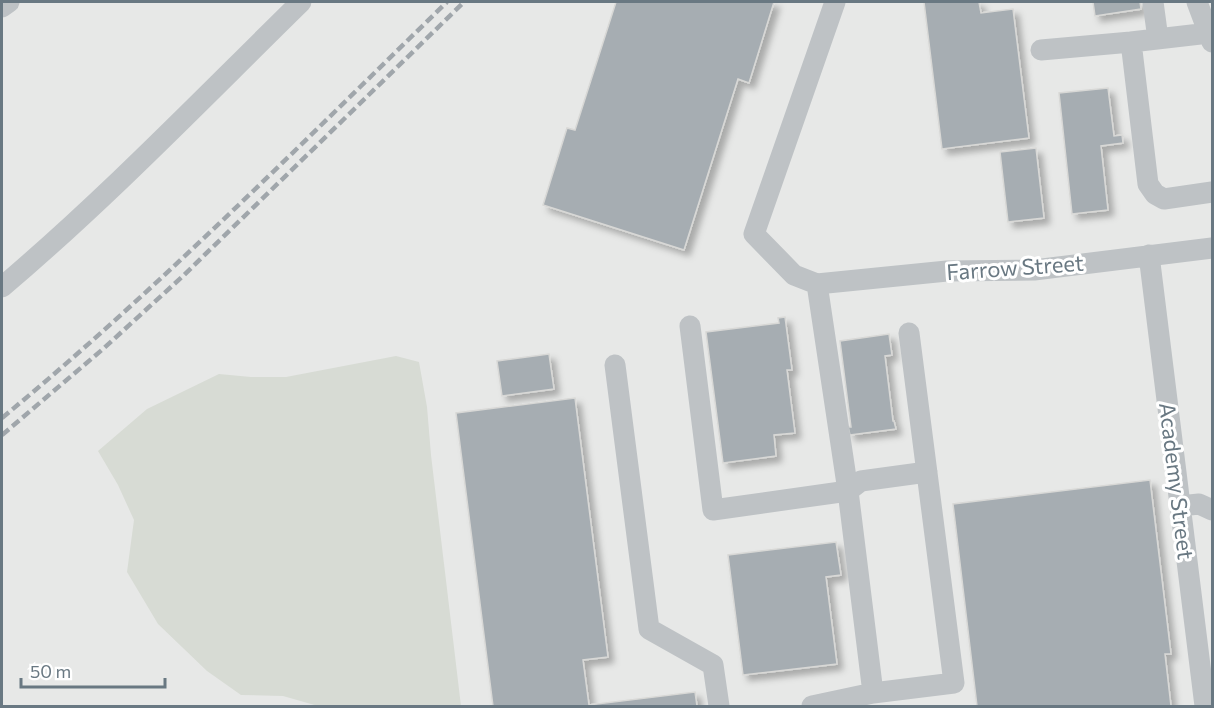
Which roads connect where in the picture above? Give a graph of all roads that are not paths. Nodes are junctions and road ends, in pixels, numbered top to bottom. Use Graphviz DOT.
graph roads {
  1 [pos="9,2"];
  2 [pos="301,2"];
  3 [pos="835,2"];
  4 [pos="1153,2"];
  5 [pos="1197,2"];
  6 [pos="2,7"];
  7 [pos="1211,38"];
  8 [pos="1158,39"];
  9 [pos="1131,42"];
  10 [pos="1041,50"];
  11 [pos="1212,192"];
  12 [pos="1212,248"];
  13 [pos="1149,255"];
  14 [pos="817,284"];
  15 [pos="2,287"];
  16 [pos="690,326"];
  17 [pos="909,333"];
  18 [pos="615,365"];
  19 [pos="927,472"];
  20 [pos="848,491"];
  21 [pos="1180,506"];
  22 [pos="1212,510"];
  23 [pos="873,693"];
  24 [pos="1207,695"];
  25 [pos="719,706"];
  26 [pos="812,706"];
  1 -- 6 [label="street"];
  2 -- 15 [label="street"];
  3 -- 14 [label="street"];
  4 -- 8 [label="street"];
  5 -- 7 [label="street"];
  7 -- 8 [label="street"];
  8 -- 9 [label="street"];
  9 -- 10 [label="street"];
  9 -- 11 [label="street"];
  12 -- 13 [label="street, Farrow Street"];
  13 -- 14 [label="street, Farrow Street"];
  13 -- 21 [label="street, Academy Street"];
  14 -- 20 [label="street"];
  16 -- 20 [label="street"];
  17 -- 19 [label="street"];
  18 -- 25 [label="street"];
  19 -- 20 [label="street"];
  19 -- 23 [label="street"];
  20 -- 23 [label="street"];
  21 -- 22 [label="street"];
  21 -- 24 [label="street, Academy Street"];
  23 -- 26 [label="street"];
}
